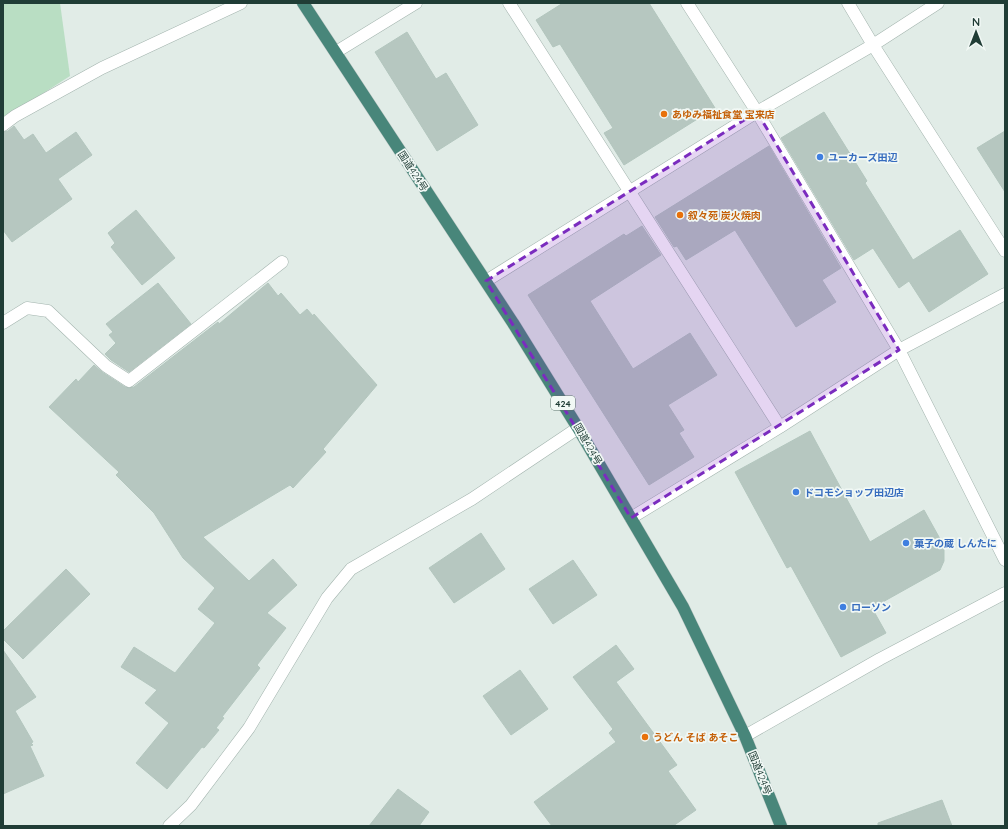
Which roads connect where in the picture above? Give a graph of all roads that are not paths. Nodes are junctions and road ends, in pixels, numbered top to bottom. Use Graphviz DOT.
graph roads {
  1 [pos="241,3"];
  2 [pos="303,3"];
  3 [pos="416,3"];
  4 [pos="509,3"];
  5 [pos="686,3"];
  6 [pos="848,3"];
  7 [pos="938,3"];
  8 [pos="873,45"];
  9 [pos="336,52"];
  10 [pos="757,112"];
  11 [pos="3,125"];
  12 [pos="629,192"];
  13 [pos="1005,251"];
  14 [pos="282,262"];
  15 [pos="486,281"];
  16 [pos="1005,294"];
  17 [pos="3,323"];
  18 [pos="899,350"];
  19 [pos="780,427"];
  20 [pos="578,428"];
  21 [pos="631,518"];
  22 [pos="1005,560"];
  23 [pos="1005,593"];
  24 [pos="745,736"];
  25 [pos="169,826"];
  26 [pos="781,826"];
  1 -- 11 [label="street"];
  2 -- 9 [label="highway, 国道424号 / 424"];
  3 -- 9 [label="street"];
  4 -- 12 [label="street"];
  5 -- 10 [label="street"];
  6 -- 8 [label="street"];
  7 -- 8 [label="street"];
  8 -- 10 [label="street"];
  8 -- 13 [label="street"];
  9 -- 15 [label="highway, 国道424号 / 424"];
  10 -- 12 [label="street"];
  10 -- 18 [label="street"];
  12 -- 15 [label="street"];
  12 -- 19 [label="street"];
  14 -- 17 [label="street"];
  15 -- 20 [label="highway, 国道424号 / 424"];
  16 -- 18 [label="street"];
  18 -- 19 [label="street"];
  18 -- 22 [label="street"];
  19 -- 21 [label="street"];
  20 -- 21 [label="highway, 国道424号 / 424"];
  20 -- 25 [label="street"];
  21 -- 24 [label="highway, 国道424号 / 424"];
  23 -- 24 [label="street"];
  24 -- 26 [label="highway, 国道424号 / 424"];
}
